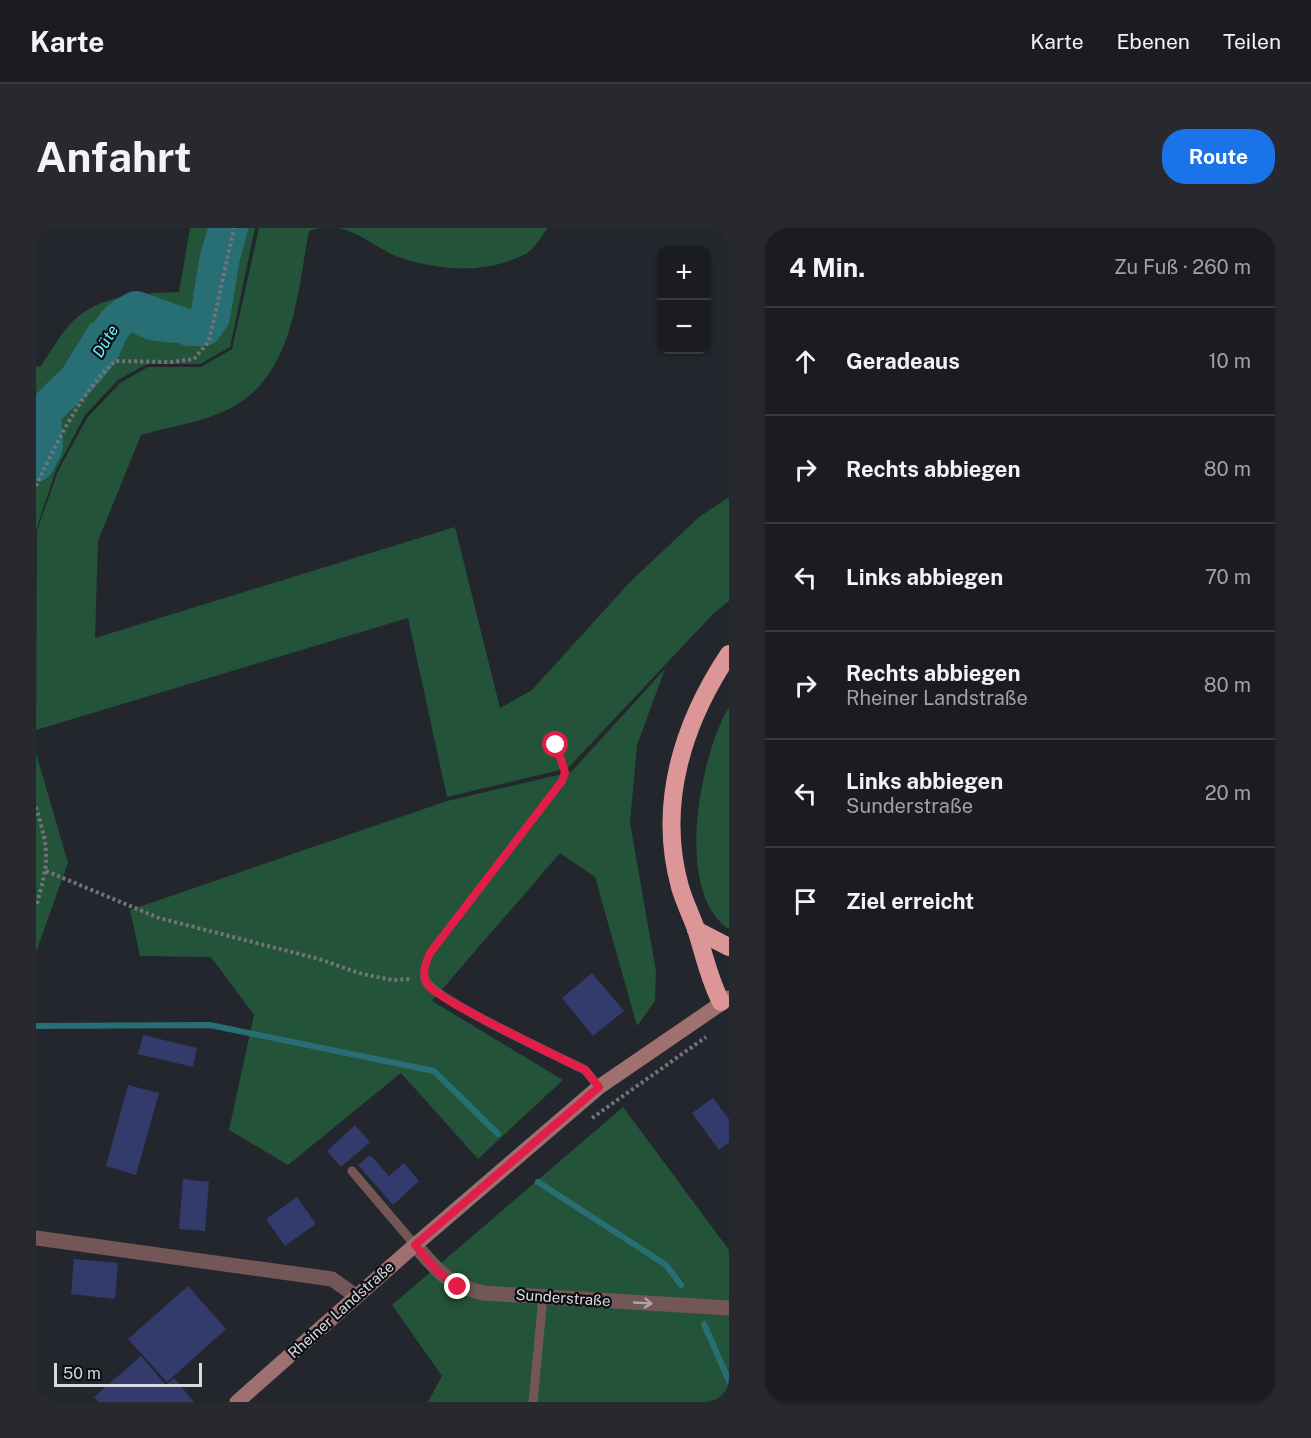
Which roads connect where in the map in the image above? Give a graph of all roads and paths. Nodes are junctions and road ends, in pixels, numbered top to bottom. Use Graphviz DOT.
graph roads {
  1 [pos="234,228"];
  2 [pos="36,486"];
  3 [pos="729,654"];
  4 [pos="556,745"];
  5 [pos="36,807"];
  6 [pos="46,872"];
  7 [pos="36,907"];
  8 [pos="696,930"];
  9 [pos="729,947"];
  10 [pos="425,979"];
  11 [pos="725,1000"];
  12 [pos="710,1035"];
  13 [pos="599,1087"];
  14 [pos="590,1120"];
  15 [pos="352,1171"];
  16 [pos="36,1238"];
  17 [pos="415,1245"];
  18 [pos="356,1296"];
  19 [pos="543,1297"];
  20 [pos="729,1308"];
  21 [pos="237,1402"];
  22 [pos="534,1402"];
  1 -- 2 [label="path"];
  3 -- 8 [label="highway"];
  4 -- 10 [label="path"];
  5 -- 6 [label="path"];
  6 -- 7 [label="path"];
  6 -- 10 [label="path"];
  8 -- 9 [label="highway"];
  8 -- 11 [label="highway"];
  10 -- 13 [label="lane"];
  11 -- 13 [label="main road, Rheiner Landstraße"];
  12 -- 14 [label="path"];
  13 -- 17 [label="main road, Rheiner Landstraße"];
  15 -- 17 [label="lane"];
  16 -- 18 [label="street"];
  17 -- 18 [label="main road, Rheiner Landstraße"];
  17 -- 19 [label="street, Sunderstraße"];
  18 -- 21 [label="main road, Rheiner Landstraße"];
  19 -- 20 [label="street, Sunderstraße, one-way"];
  19 -- 22 [label="lane"];
}
